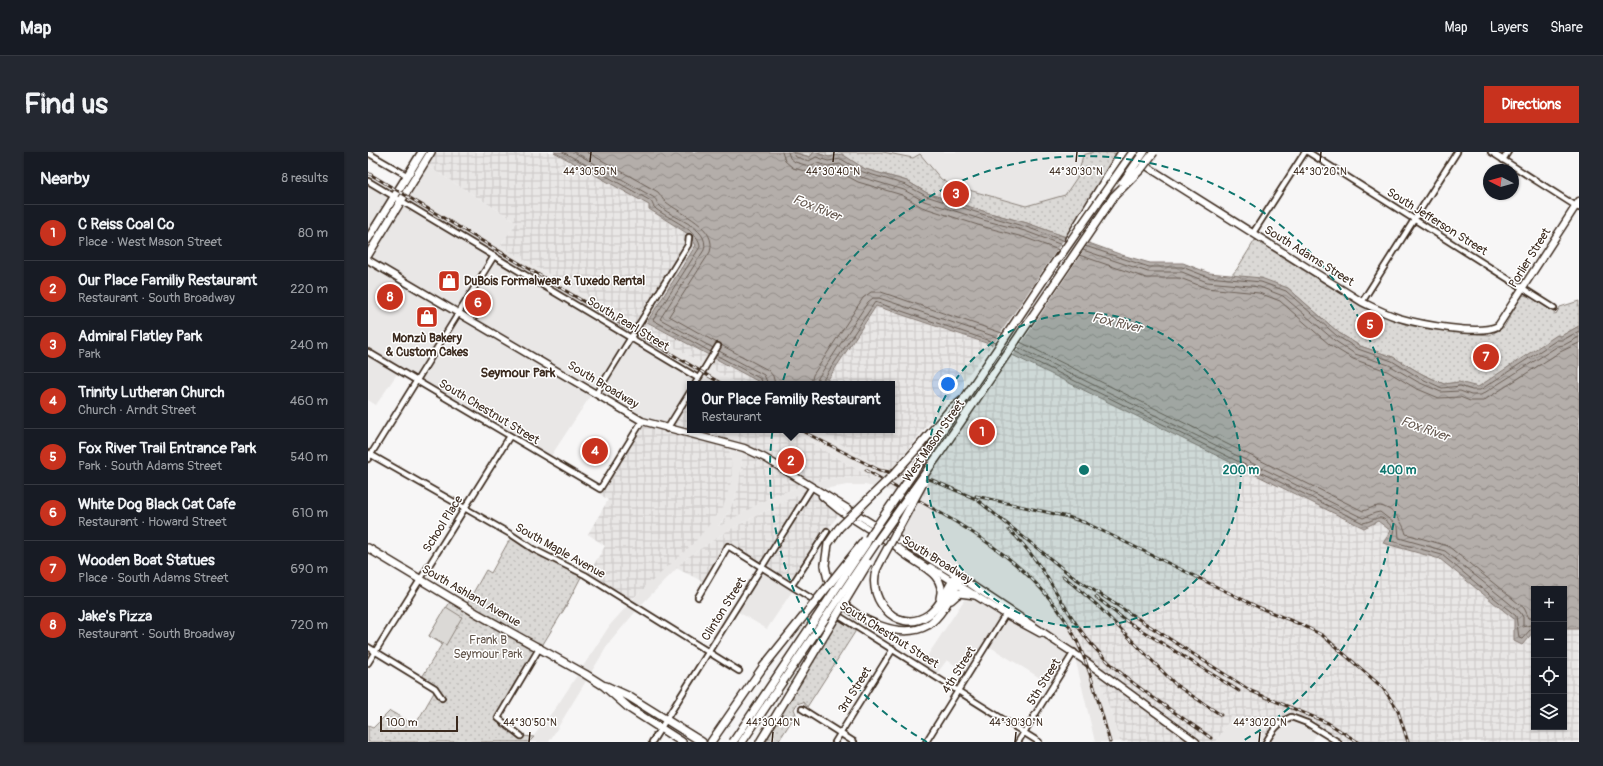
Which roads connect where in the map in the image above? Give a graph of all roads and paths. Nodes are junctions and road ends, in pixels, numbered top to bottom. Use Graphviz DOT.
graph roads {
  1 [pos="422,152"];
  2 [pos="431,152"];
  3 [pos="1126,152"];
  4 [pos="1144,152"];
  5 [pos="1154,152"];
  6 [pos="1305,152"];
  7 [pos="1308,152"];
  8 [pos="1457,152"];
  9 [pos="1491,152"];
  10 [pos="1508,152"];
  11 [pos="368,153"];
  12 [pos="1503,160"];
  13 [pos="407,176"];
  14 [pos="415,180"];
  15 [pos="368,181"];
  16 [pos="1114,196"];
  17 [pos="395,197"];
  18 [pos="402,201"];
  19 [pos="1578,205"];
  20 [pos="1414,219"];
  21 [pos="1253,233"];
  22 [pos="689,237"];
  23 [pos="368,239"];
  24 [pos="368,255"];
  25 [pos="494,256"];
  26 [pos="1058,259"];
  27 [pos="368,260"];
  28 [pos="1524,288"];
  29 [pos="1362,302"];
  30 [pos="1554,308"];
  31 [pos="459,312"];
  32 [pos="1498,326"];
  33 [pos="632,337"];
  34 [pos="718,346"];
  35 [pos="368,352"];
  36 [pos="698,378"];
  37 [pos="416,380"];
  38 [pos="696,381"];
  39 [pos="596,394"];
  40 [pos="687,397"];
  41 [pos="964,399"];
  42 [pos="642,421"];
  43 [pos="667,429"];
  44 [pos="510,436"];
  45 [pos="939,454"];
  46 [pos="369,455"];
  47 [pos="814,489"];
  48 [pos="465,508"];
  49 [pos="827,531"];
  50 [pos="870,536"];
  51 [pos="880,538"];
  52 [pos="368,548"];
  53 [pos="899,549"];
  54 [pos="762,567"];
  55 [pos="420,580"];
  56 [pos="957,580"];
  57 [pos="792,585"];
  58 [pos="975,595"];
  59 [pos="698,597"];
  60 [pos="935,608"];
  61 [pos="1009,608"];
  62 [pos="1005,614"];
  63 [pos="939,616"];
  64 [pos="1053,639"];
  65 [pos="368,647"];
  66 [pos="540,648"];
  67 [pos="893,649"];
  68 [pos="375,651"];
  69 [pos="709,652"];
  70 [pos="1074,652"];
  71 [pos="368,663"];
  72 [pos="740,671"];
  73 [pos="604,686"];
  74 [pos="958,691"];
  75 [pos="442,698"];
  76 [pos="802,709"];
  77 [pos="667,720"];
  78 [pos="661,728"];
  79 [pos="840,733"];
  80 [pos="1024,733"];
  81 [pos="521,736"];
  82 [pos="762,740"];
  83 [pos="652,742"];
  84 [pos="682,742"];
  85 [pos="702,742"];
  86 [pos="710,742"];
  87 [pos="733,742"];
  88 [pos="742,742"];
  89 [pos="835,742"];
  90 [pos="854,742"];
  91 [pos="926,742"];
  92 [pos="1018,742"];
  93 [pos="1038,742"];
  94 [pos="1196,742"];
  95 [pos="1266,742"];
  96 [pos="1338,742"];
  1 -- 13 [label="main road"];
  2 -- 14 [label="main road"];
  3 -- 21 [label="street, South Adams Street"];
  3 -- 26 [label="main road, West Mason Street, bridge"];
  3 -- 26 [label="main road, bridge"];
  4 -- 16 [label="main road, West Mason Street, bridge"];
  5 -- 16 [label="main road, bridge"];
  6 -- 21 [label="street"];
  7 -- 20 [label="street, South Jefferson Street"];
  8 -- 20 [label="street"];
  9 -- 12 [label="street"];
  10 -- 12 [label="street"];
  11 -- 13 [label="street"];
  12 -- 19 [label="street"];
  13 -- 14 [label="street"];
  13 -- 17 [label="main road"];
  14 -- 18 [label="main road"];
  15 -- 17 [label="street, South Pearl Street"];
  16 -- 45 [label="main road, West Mason Street"];
  17 -- 18 [label="street, South Pearl Street"];
  17 -- 23 [label="main road"];
  18 -- 24 [label="main road"];
  18 -- 25 [label="street, South Pearl Street"];
  19 -- 28 [label="street, Porlier Street"];
  20 -- 28 [label="street, South Jefferson Street"];
  20 -- 29 [label="street"];
  21 -- 29 [label="street, South Adams Street"];
  22 -- 33 [label="street"];
  25 -- 31 [label="street"];
  25 -- 33 [label="street, South Pearl Street"];
  26 -- 41 [label="main road, West Mason Street"];
  27 -- 31 [label="street, South Broadway"];
  28 -- 30 [label="street, South Jefferson Street"];
  28 -- 32 [label="street, Porlier Street"];
  29 -- 32 [label="street, South Adams Street"];
  31 -- 37 [label="street"];
  31 -- 39 [label="street, South Broadway"];
  33 -- 36 [label="street, South Pearl Street"];
  33 -- 39 [label="street"];
  34 -- 36 [label="street"];
  35 -- 37 [label="street, South Chestnut Street"];
  36 -- 38 [label="street"];
  37 -- 44 [label="street, South Chestnut Street"];
  37 -- 46 [label="street"];
  39 -- 42 [label="street, South Broadway"];
  40 -- 43 [label="street"];
  41 -- 50 [label="main road, West Mason Street, bridge"];
  41 -- 63 [label="main road, bridge"];
  42 -- 43 [label="street, South Broadway"];
  42 -- 44 [label="street, South Chestnut Street"];
  43 -- 47 [label="street, South Broadway"];
  44 -- 48 [label="street, School Place"];
  45 -- 51 [label="main road, West Mason Street, bridge"];
  45 -- 60 [label="main road, bridge"];
  46 -- 48 [label="street, South Maple Avenue"];
  47 -- 53 [label="street, South Broadway"];
  47 -- 54 [label="street, Clinton Street"];
  47 -- 56 [label="street, South Broadway"];
  48 -- 55 [label="street, School Place"];
  48 -- 69 [label="street, South Maple Avenue"];
  49 -- 57 [label="street"];
  50 -- 86 [label="main road, bridge"];
  50 -- 87 [label="main road, West Mason Street, bridge"];
  51 -- 82 [label="main road, bridge"];
  51 -- 88 [label="main road, West Mason Street, bridge"];
  52 -- 55 [label="main road, South Ashland Avenue"];
  53 -- 56 [label="street, South Broadway"];
  53 -- 60 [label="main road"];
  54 -- 57 [label="street, South Chestnut Street"];
  54 -- 59 [label="street, South Chestnut Street"];
  54 -- 69 [label="street, Clinton Street"];
  55 -- 66 [label="main road, South Ashland Avenue"];
  55 -- 68 [label="street, School Place"];
  56 -- 58 [label="street, South Broadway"];
  56 -- 60 [label="main road"];
  56 -- 61 [label="street, South Broadway"];
  56 -- 63 [label="main road"];
  57 -- 67 [label="street, South Chestnut Street"];
  58 -- 62 [label="street, South Broadway"];
  58 -- 63 [label="main road"];
  61 -- 62 [label="street, 4th Street"];
  61 -- 64 [label="street, South Broadway"];
  62 -- 64 [label="street, South Broadway"];
  62 -- 74 [label="street, 4th Street"];
  64 -- 70 [label="street, South Broadway"];
  65 -- 68 [label="street"];
  66 -- 73 [label="main road, South Ashland Avenue"];
  66 -- 81 [label="street"];
  67 -- 74 [label="street, South Chestnut Street"];
  67 -- 79 [label="street, 3rd Street"];
  68 -- 71 [label="street, School Place"];
  68 -- 75 [label="street"];
  69 -- 72 [label="street, South Maple Avenue"];
  69 -- 77 [label="street, Clinton Street"];
  70 -- 80 [label="street, 5th Street"];
  70 -- 94 [label="street, South Broadway"];
  73 -- 77 [label="main road, South Ashland Avenue"];
  73 -- 78 [label="main road, South Ashland Avenue"];
  74 -- 80 [label="street, South Chestnut Street"];
  74 -- 91 [label="street, 4th Street"];
  76 -- 79 [label="street"];
  77 -- 78 [label="street, Clinton Street"];
  77 -- 85 [label="main road, South Ashland Avenue"];
  78 -- 83 [label="street, Clinton Street"];
  78 -- 84 [label="main road, South Ashland Avenue"];
  79 -- 89 [label="street, 3rd Street"];
  79 -- 90 [label="street"];
  80 -- 92 [label="street, 5th Street"];
  80 -- 93 [label="street, South Chestnut Street"];
  95 -- 96 [label="street"];
}
